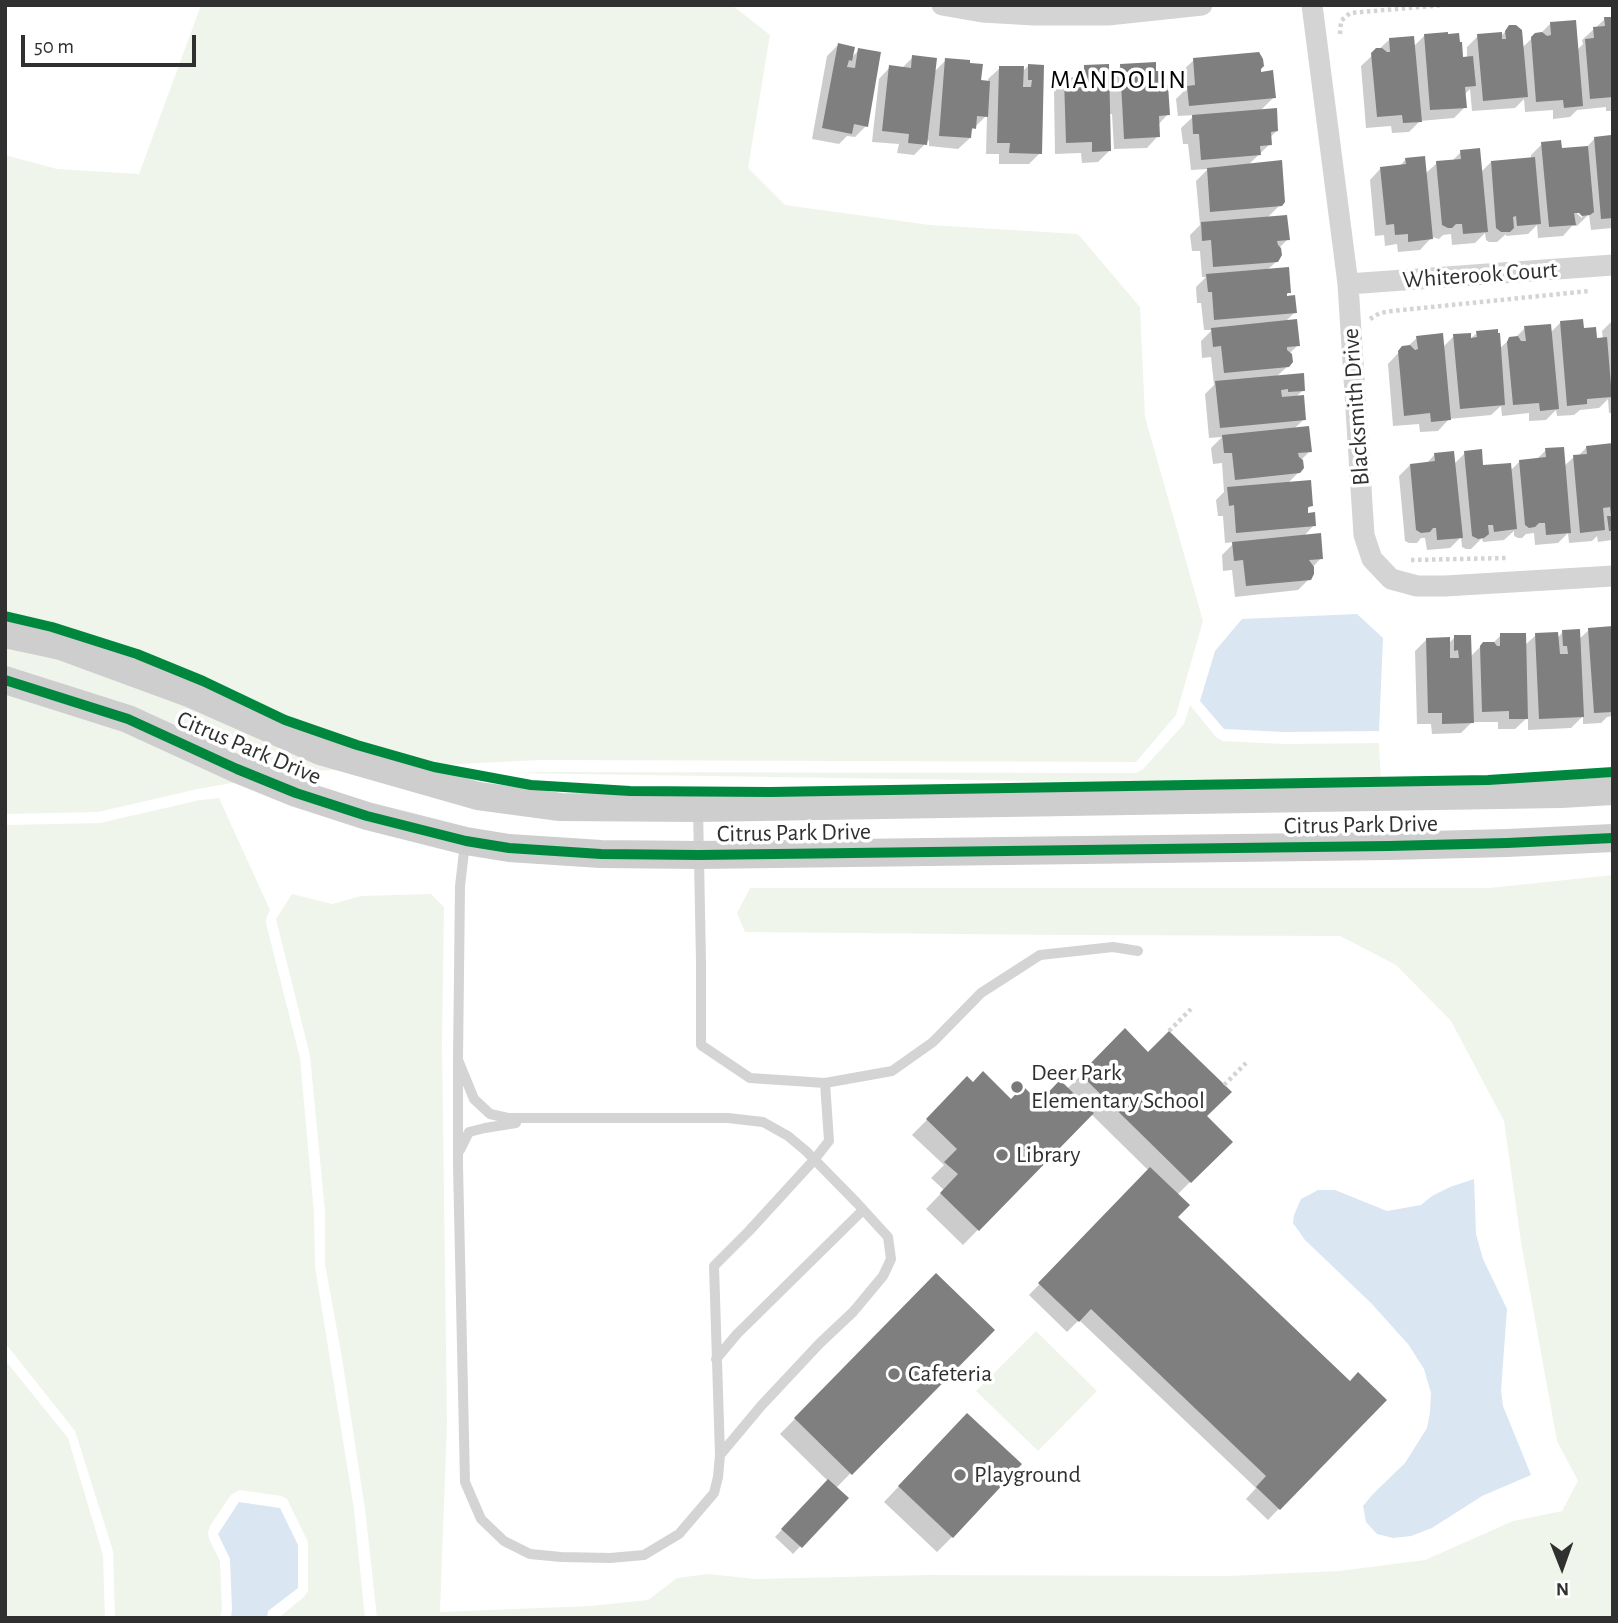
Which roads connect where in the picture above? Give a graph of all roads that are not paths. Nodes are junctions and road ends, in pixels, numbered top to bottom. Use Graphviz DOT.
graph roads {
  1 [pos="942,5"];
  2 [pos="1202,5"];
  3 [pos="1312,5"];
  4 [pos="1613,265"];
  5 [pos="1348,284"];
  6 [pos="1613,576"];
  7 [pos="5,634"];
  8 [pos="5,680"];
  9 [pos="1613,791"];
  10 [pos="698,808"];
  11 [pos="1613,838"];
  12 [pos="466,841"];
  13 [pos="699,855"];
  14 [pos="1138,951"];
  15 [pos="458,1060"];
  16 [pos="825,1083"];
  17 [pos="550,1118"];
  18 [pos="458,1154"];
  19 [pos="814,1160"];
  20 [pos="863,1210"];
  21 [pos="716,1359"];
  22 [pos="720,1455"];
  1 -- 2 [label="street"];
  3 -- 5 [label="street, Blacksmith Drive"];
  4 -- 5 [label="street, Whiterook Court"];
  5 -- 6 [label="street, Blacksmith Drive"];
  7 -- 10 [label="street, Citrus Park Drive"];
  8 -- 12 [label="street, Citrus Park Drive"];
  9 -- 10 [label="street, Citrus Park Drive"];
  10 -- 13 [label="lane"];
  11 -- 13 [label="street, Citrus Park Drive"];
  12 -- 13 [label="street, Citrus Park Drive"];
  12 -- 15 [label="lane"];
  13 -- 16 [label="lane"];
  14 -- 16 [label="lane"];
  15 -- 17 [label="lane"];
  15 -- 18 [label="lane"];
  16 -- 19 [label="lane"];
  17 -- 18 [label="lane"];
  17 -- 19 [label="lane"];
  18 -- 22 [label="lane"];
  19 -- 20 [label="lane"];
  19 -- 21 [label="lane"];
  20 -- 21 [label="lane"];
  20 -- 22 [label="lane"];
  21 -- 22 [label="lane"];
}
